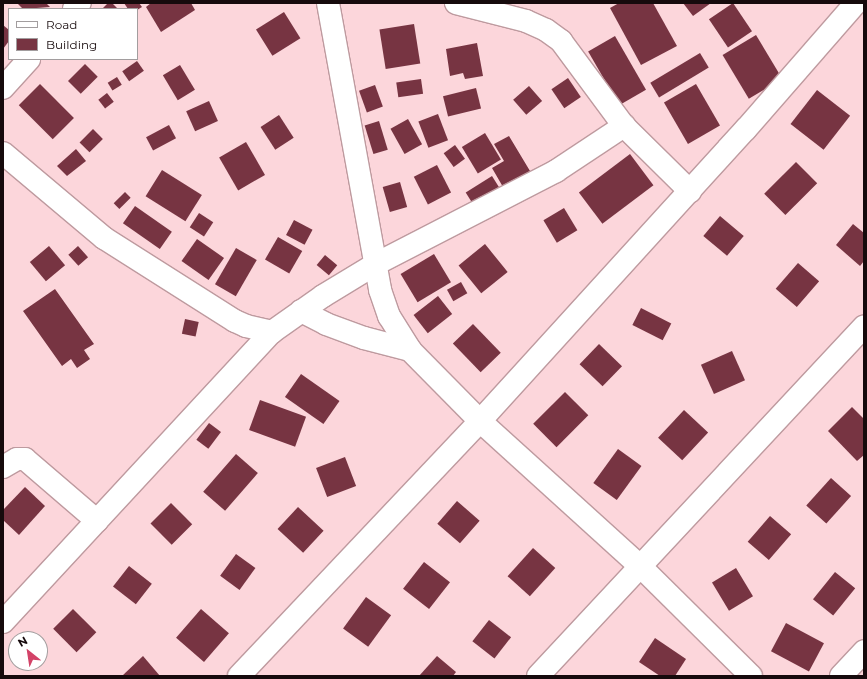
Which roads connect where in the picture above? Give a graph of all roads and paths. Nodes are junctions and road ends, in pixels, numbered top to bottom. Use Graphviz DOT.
graph roads {
  1 [pos="328,3"];
  2 [pos="456,3"];
  3 [pos="856,3"];
  4 [pos="28,60"];
  5 [pos="3,88"];
  6 [pos="624,126"];
  7 [pos="3,153"];
  8 [pos="690,191"];
  9 [pos="374,265"];
  10 [pos="301,312"];
  11 [pos="864,326"];
  12 [pos="272,332"];
  13 [pos="410,350"];
  14 [pos="480,421"];
  15 [pos="3,467"];
  16 [pos="97,521"];
  17 [pos="640,566"];
  18 [pos="3,622"];
  19 [pos="864,651"];
  20 [pos="239,676"];
  21 [pos="538,676"];
  22 [pos="751,676"];
  23 [pos="841,676"];
  1 -- 9 [label="street"];
  2 -- 6 [label="street"];
  3 -- 8 [label="street"];
  4 -- 5 [label="street"];
  6 -- 8 [label="street"];
  6 -- 9 [label="street"];
  7 -- 12 [label="street"];
  8 -- 14 [label="street"];
  9 -- 10 [label="street"];
  9 -- 13 [label="street"];
  10 -- 12 [label="street"];
  10 -- 13 [label="street"];
  11 -- 17 [label="street"];
  12 -- 16 [label="street"];
  13 -- 14 [label="street"];
  14 -- 17 [label="street"];
  14 -- 20 [label="street"];
  15 -- 16 [label="street"];
  16 -- 18 [label="street"];
  17 -- 21 [label="street"];
  17 -- 22 [label="street"];
  19 -- 23 [label="street"];
}
